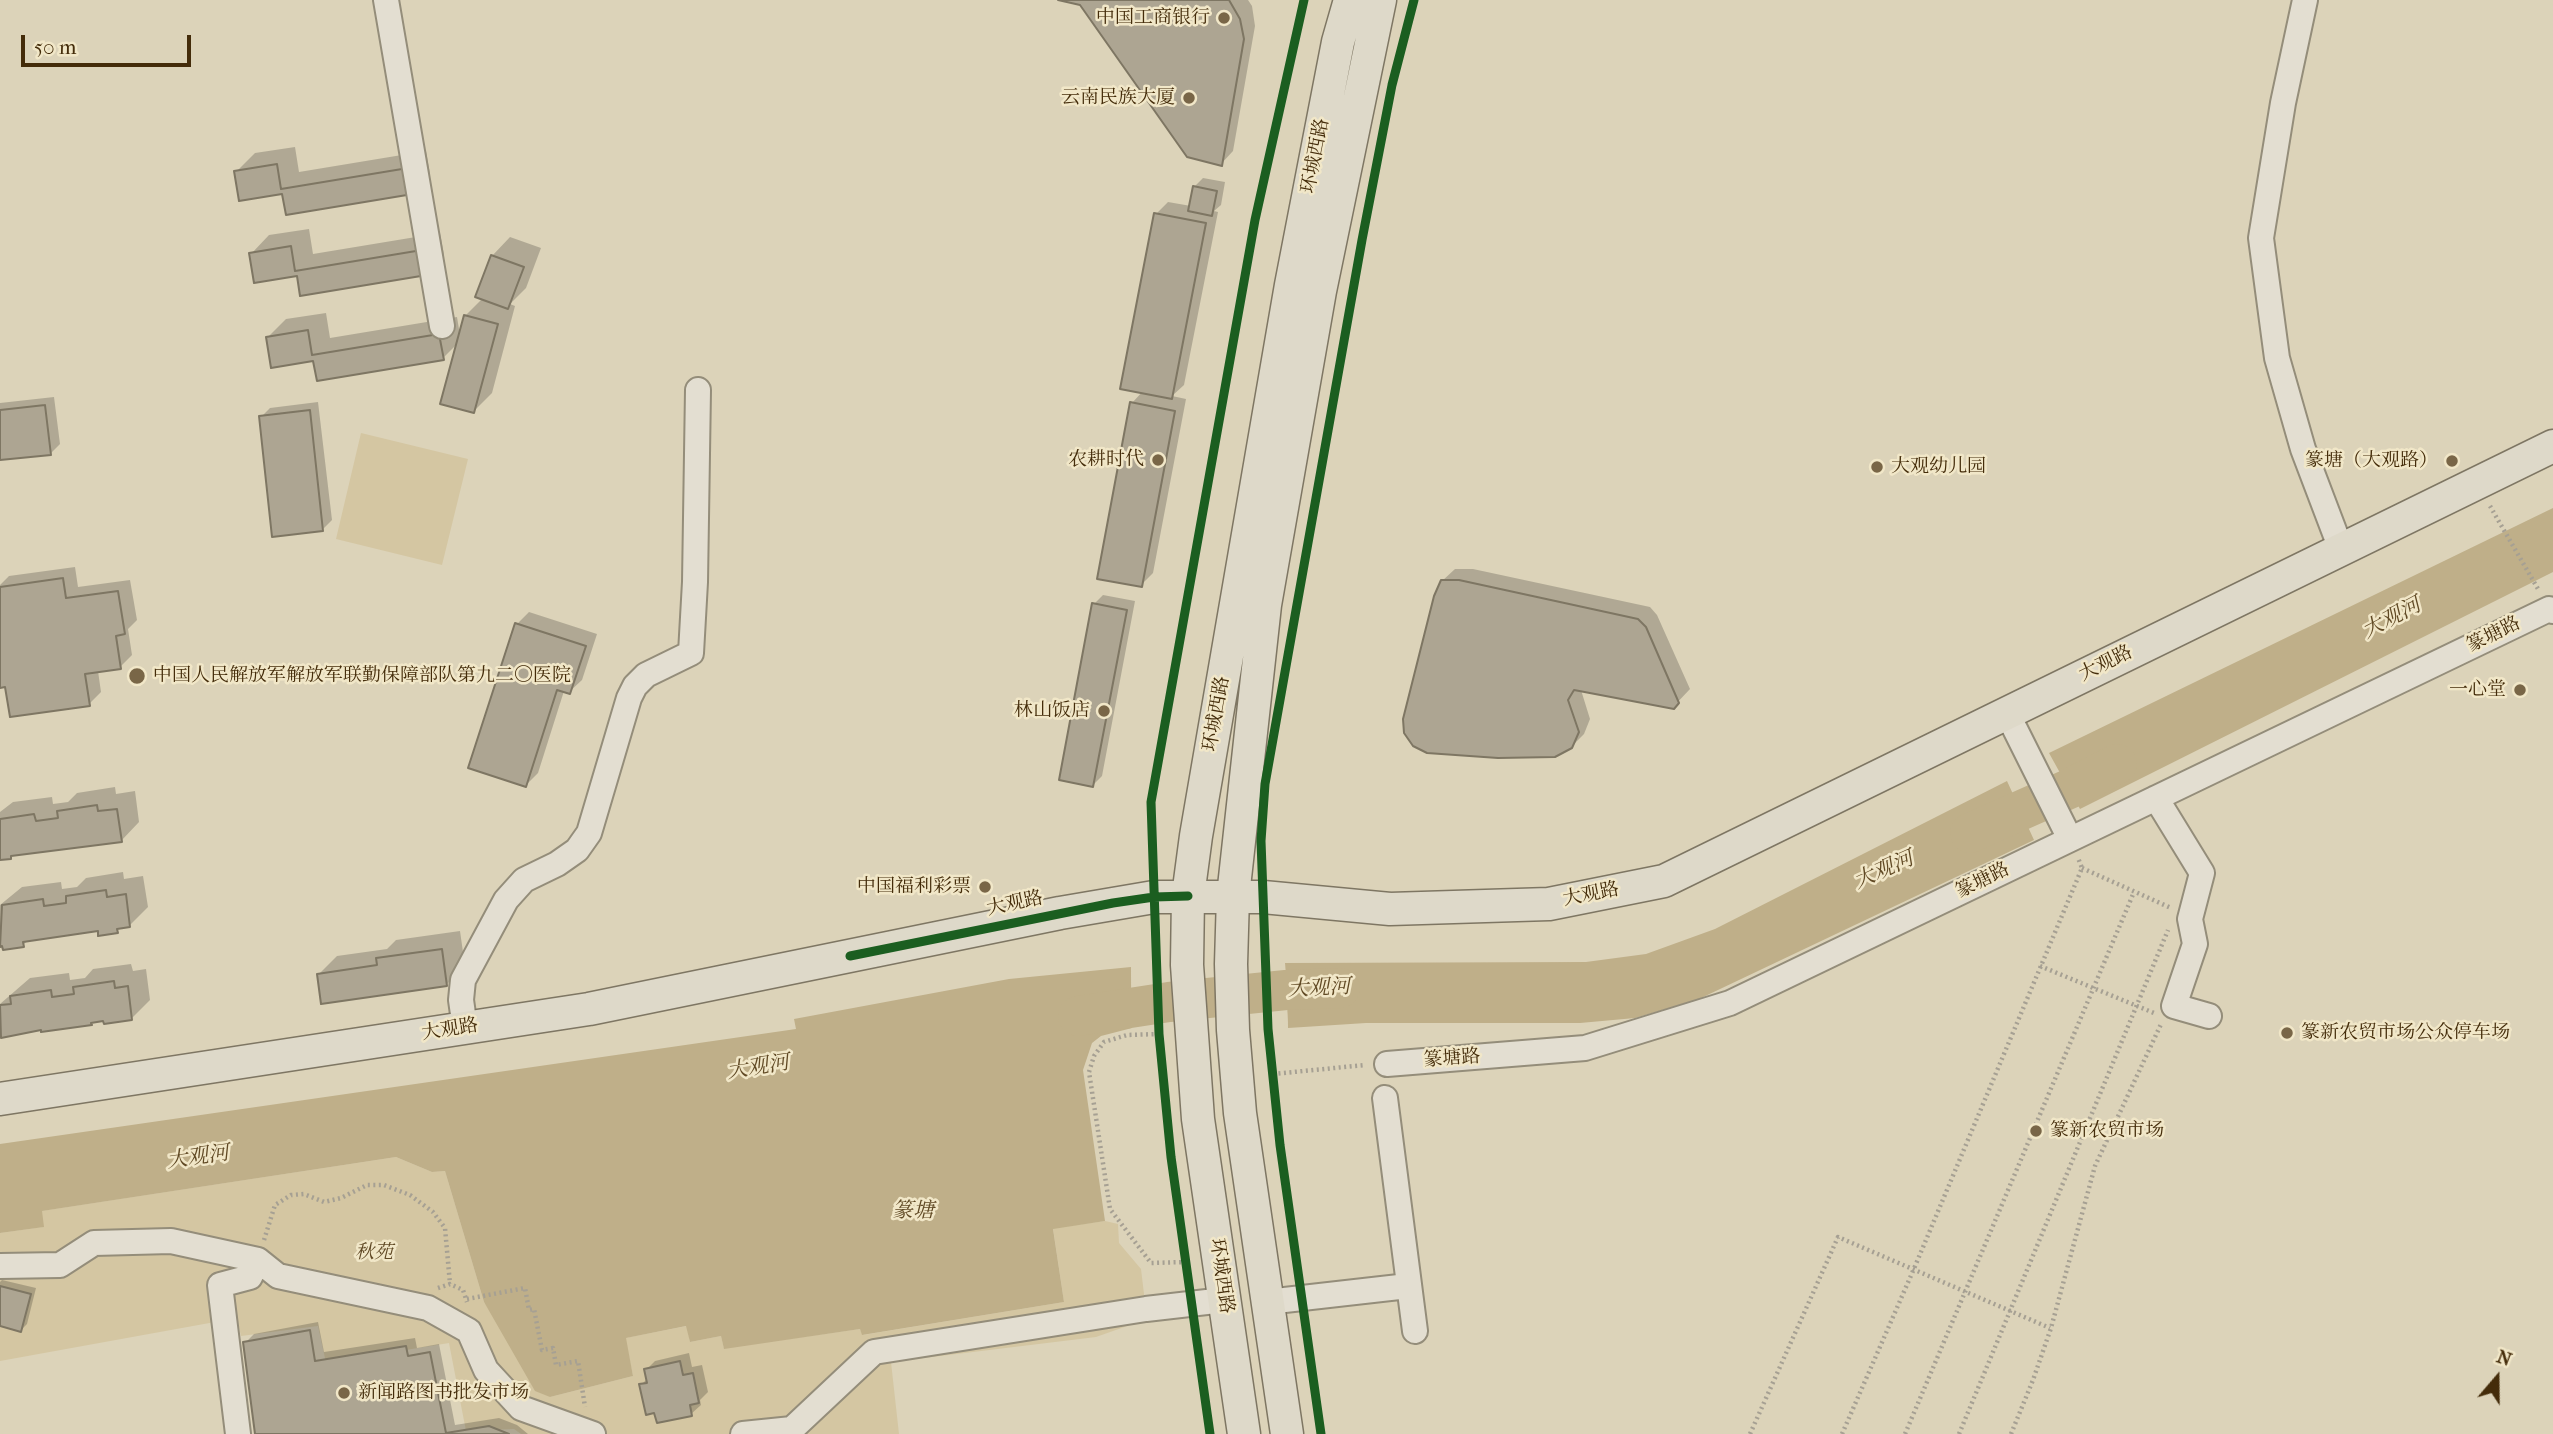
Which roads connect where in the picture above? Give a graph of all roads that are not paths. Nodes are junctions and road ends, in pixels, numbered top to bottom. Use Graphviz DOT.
graph roads {
  1 [pos="386,0"];
  2 [pos="1350,0"];
  3 [pos="1380,0"];
  4 [pos="2305,0"];
  5 [pos="442,326"];
  6 [pos="698,390"];
  7 [pos="2553,446"];
  8 [pos="2341,548"];
  9 [pos="2553,611"];
  10 [pos="2007,713"];
  11 [pos="2156,798"];
  12 [pos="2070,839"];
  13 [pos="1188,895"];
  14 [pos="1233,896"];
  15 [pos="2209,1016"];
  16 [pos="465,1028"];
  17 [pos="1387,1063"];
  18 [pos="1385,1098"];
  19 [pos="0,1099"];
  20 [pos="258,1260"];
  21 [pos="0,1266"];
  22 [pos="1408,1286"];
  23 [pos="1224,1300"];
  24 [pos="1267,1302"];
  25 [pos="1415,1331"];
  26 [pos="238,1434"];
  27 [pos="593,1434"];
  28 [pos="743,1434"];
  29 [pos="1244,1434"];
  30 [pos="1287,1434"];
  1 -- 5 [label="street"];
  2 -- 13 [label="main road, 环城西路"];
  3 -- 14 [label="main road, 环城西路"];
  4 -- 8 [label="street"];
  6 -- 16 [label="street"];
  7 -- 8 [label="main road, 大观路"];
  8 -- 10 [label="main road, 大观路"];
  9 -- 11 [label="street, 篆塘路"];
  10 -- 12 [label="street"];
  10 -- 14 [label="main road, 大观路"];
  11 -- 12 [label="street, 篆塘路"];
  11 -- 15 [label="street"];
  12 -- 17 [label="street, 篆塘路"];
  13 -- 14 [label="main road, 大观路"];
  13 -- 16 [label="main road, 大观路"];
  13 -- 23 [label="main road, 环城西路"];
  14 -- 24 [label="main road, 环城西路"];
  16 -- 19 [label="main road, 大观路"];
  18 -- 22 [label="street"];
  20 -- 21 [label="street"];
  20 -- 26 [label="street"];
  20 -- 27 [label="street"];
  22 -- 24 [label="street"];
  22 -- 25 [label="street"];
  23 -- 28 [label="street"];
  23 -- 29 [label="main road, 环城西路"];
  24 -- 30 [label="main road, 环城西路"];
}
